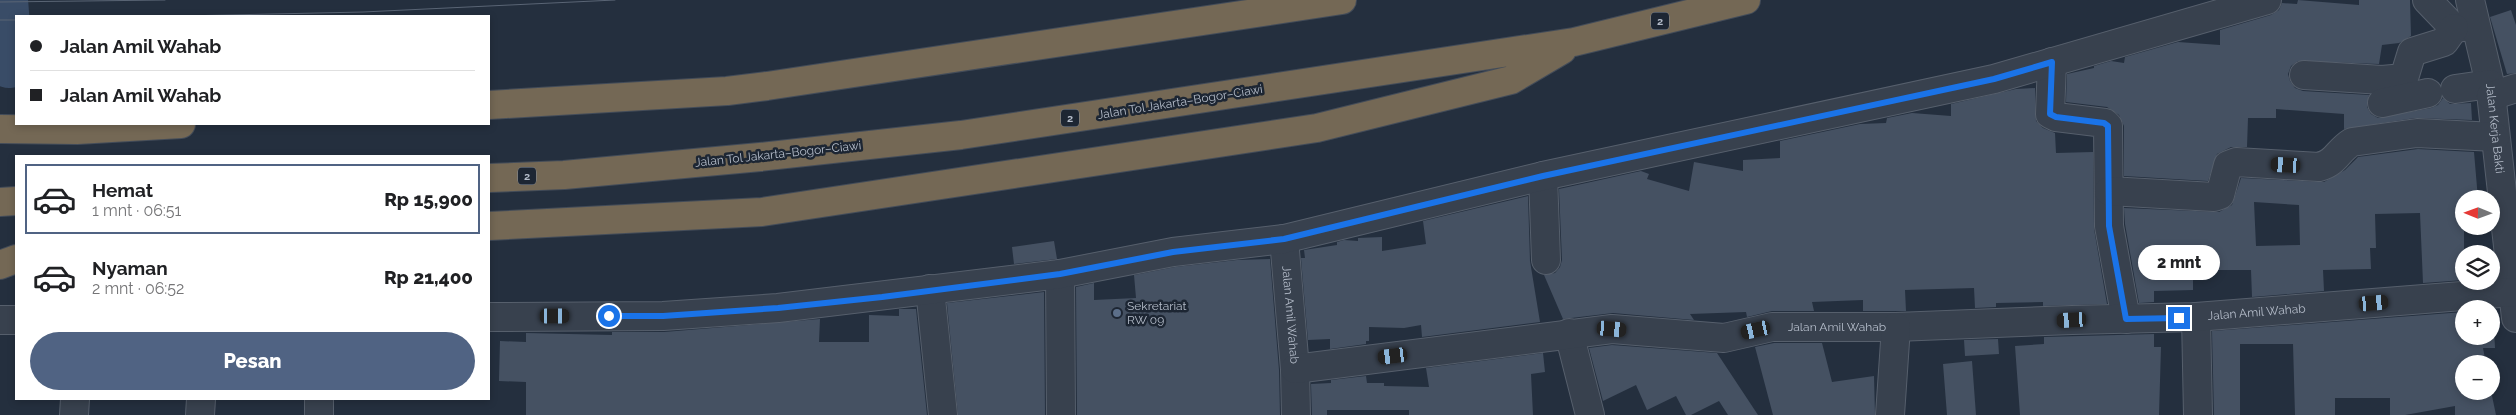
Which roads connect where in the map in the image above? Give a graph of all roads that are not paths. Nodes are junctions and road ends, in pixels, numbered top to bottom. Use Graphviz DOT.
graph roads {
  1 [pos="1342,0"];
  2 [pos="1746,0"];
  3 [pos="2267,0"];
  4 [pos="2427,0"];
  5 [pos="2467,17"];
  6 [pos="1574,42"];
  7 [pos="2052,62"];
  8 [pos="2304,75"];
  9 [pos="2455,89"];
  10 [pos="2499,90"];
  11 [pos="2428,93"];
  12 [pos="2382,103"];
  13 [pos="490,105"];
  14 [pos="164,125"];
  15 [pos="0,128"];
  16 [pos="2495,137"];
  17 [pos="1543,176"];
  18 [pos="490,178"];
  19 [pos="2108,191"];
  20 [pos="15,201"];
  21 [pos="0,202"];
  22 [pos="2510,207"];
  23 [pos="490,226"];
  24 [pos="1284,239"];
  25 [pos="0,247"];
  26 [pos="15,248"];
  27 [pos="15,259"];
  28 [pos="1546,260"];
  29 [pos="0,265"];
  30 [pos="1060,274"];
  31 [pos="930,289"];
  32 [pos="2514,305"];
  33 [pos="490,317"];
  34 [pos="2196,318"];
  35 [pos="2126,319"];
  36 [pos="0,320"];
  37 [pos="15,320"];
  38 [pos="1896,327"];
  39 [pos="1569,333"];
  40 [pos="1295,369"];
  41 [pos="75,400"];
  42 [pos="201,400"];
  43 [pos="319,400"];
  44 [pos="74,415"];
  45 [pos="200,415"];
  46 [pos="318,415"];
  47 [pos="942,415"];
  48 [pos="1061,415"];
  49 [pos="1296,415"];
  50 [pos="1590,415"];
  51 [pos="1890,415"];
  52 [pos="2198,415"];
  1 -- 13 [label="highway"];
  2 -- 6 [label="highway, Jalan Tol Jakarta–Bogor–Ciawi / 2"];
  3 -- 7 [label="street"];
  4 -- 5 [label="street"];
  5 -- 8 [label="street"];
  5 -- 10 [label="street, Jalan Kerja Bakti"];
  6 -- 18 [label="highway, Jalan Tol Jakarta–Bogor–Ciawi / 2"];
  6 -- 23 [label="highway"];
  7 -- 17 [label="street"];
  7 -- 19 [label="street"];
  9 -- 10 [label="street"];
  10 -- 16 [label="street, Jalan Kerja Bakti"];
  11 -- 12 [label="street"];
  14 -- 15 [label="highway"];
  16 -- 19 [label="street"];
  16 -- 22 [label="street, Jalan Kerja Bakti"];
  17 -- 24 [label="street"];
  17 -- 28 [label="street"];
  19 -- 35 [label="street"];
  20 -- 21 [label="highway"];
  22 -- 32 [label="street, Jalan Kerja Bakti"];
  24 -- 30 [label="street"];
  24 -- 40 [label="street, Jalan Amil Wahab"];
  25 -- 26 [label="highway"];
  27 -- 29 [label="highway"];
  30 -- 31 [label="street"];
  30 -- 48 [label="street"];
  31 -- 33 [label="street"];
  31 -- 47 [label="street"];
  32 -- 34 [label="street, Jalan Amil Wahab"];
  34 -- 35 [label="street, Jalan Amil Wahab"];
  34 -- 52 [label="street"];
  35 -- 38 [label="street, Jalan Amil Wahab"];
  36 -- 37 [label="street"];
  38 -- 39 [label="street, Jalan Amil Wahab"];
  38 -- 51 [label="street"];
  39 -- 40 [label="street, Jalan Amil Wahab"];
  39 -- 50 [label="street"];
  40 -- 49 [label="street"];
  41 -- 44 [label="street"];
  42 -- 45 [label="street"];
  43 -- 46 [label="street"];
}
